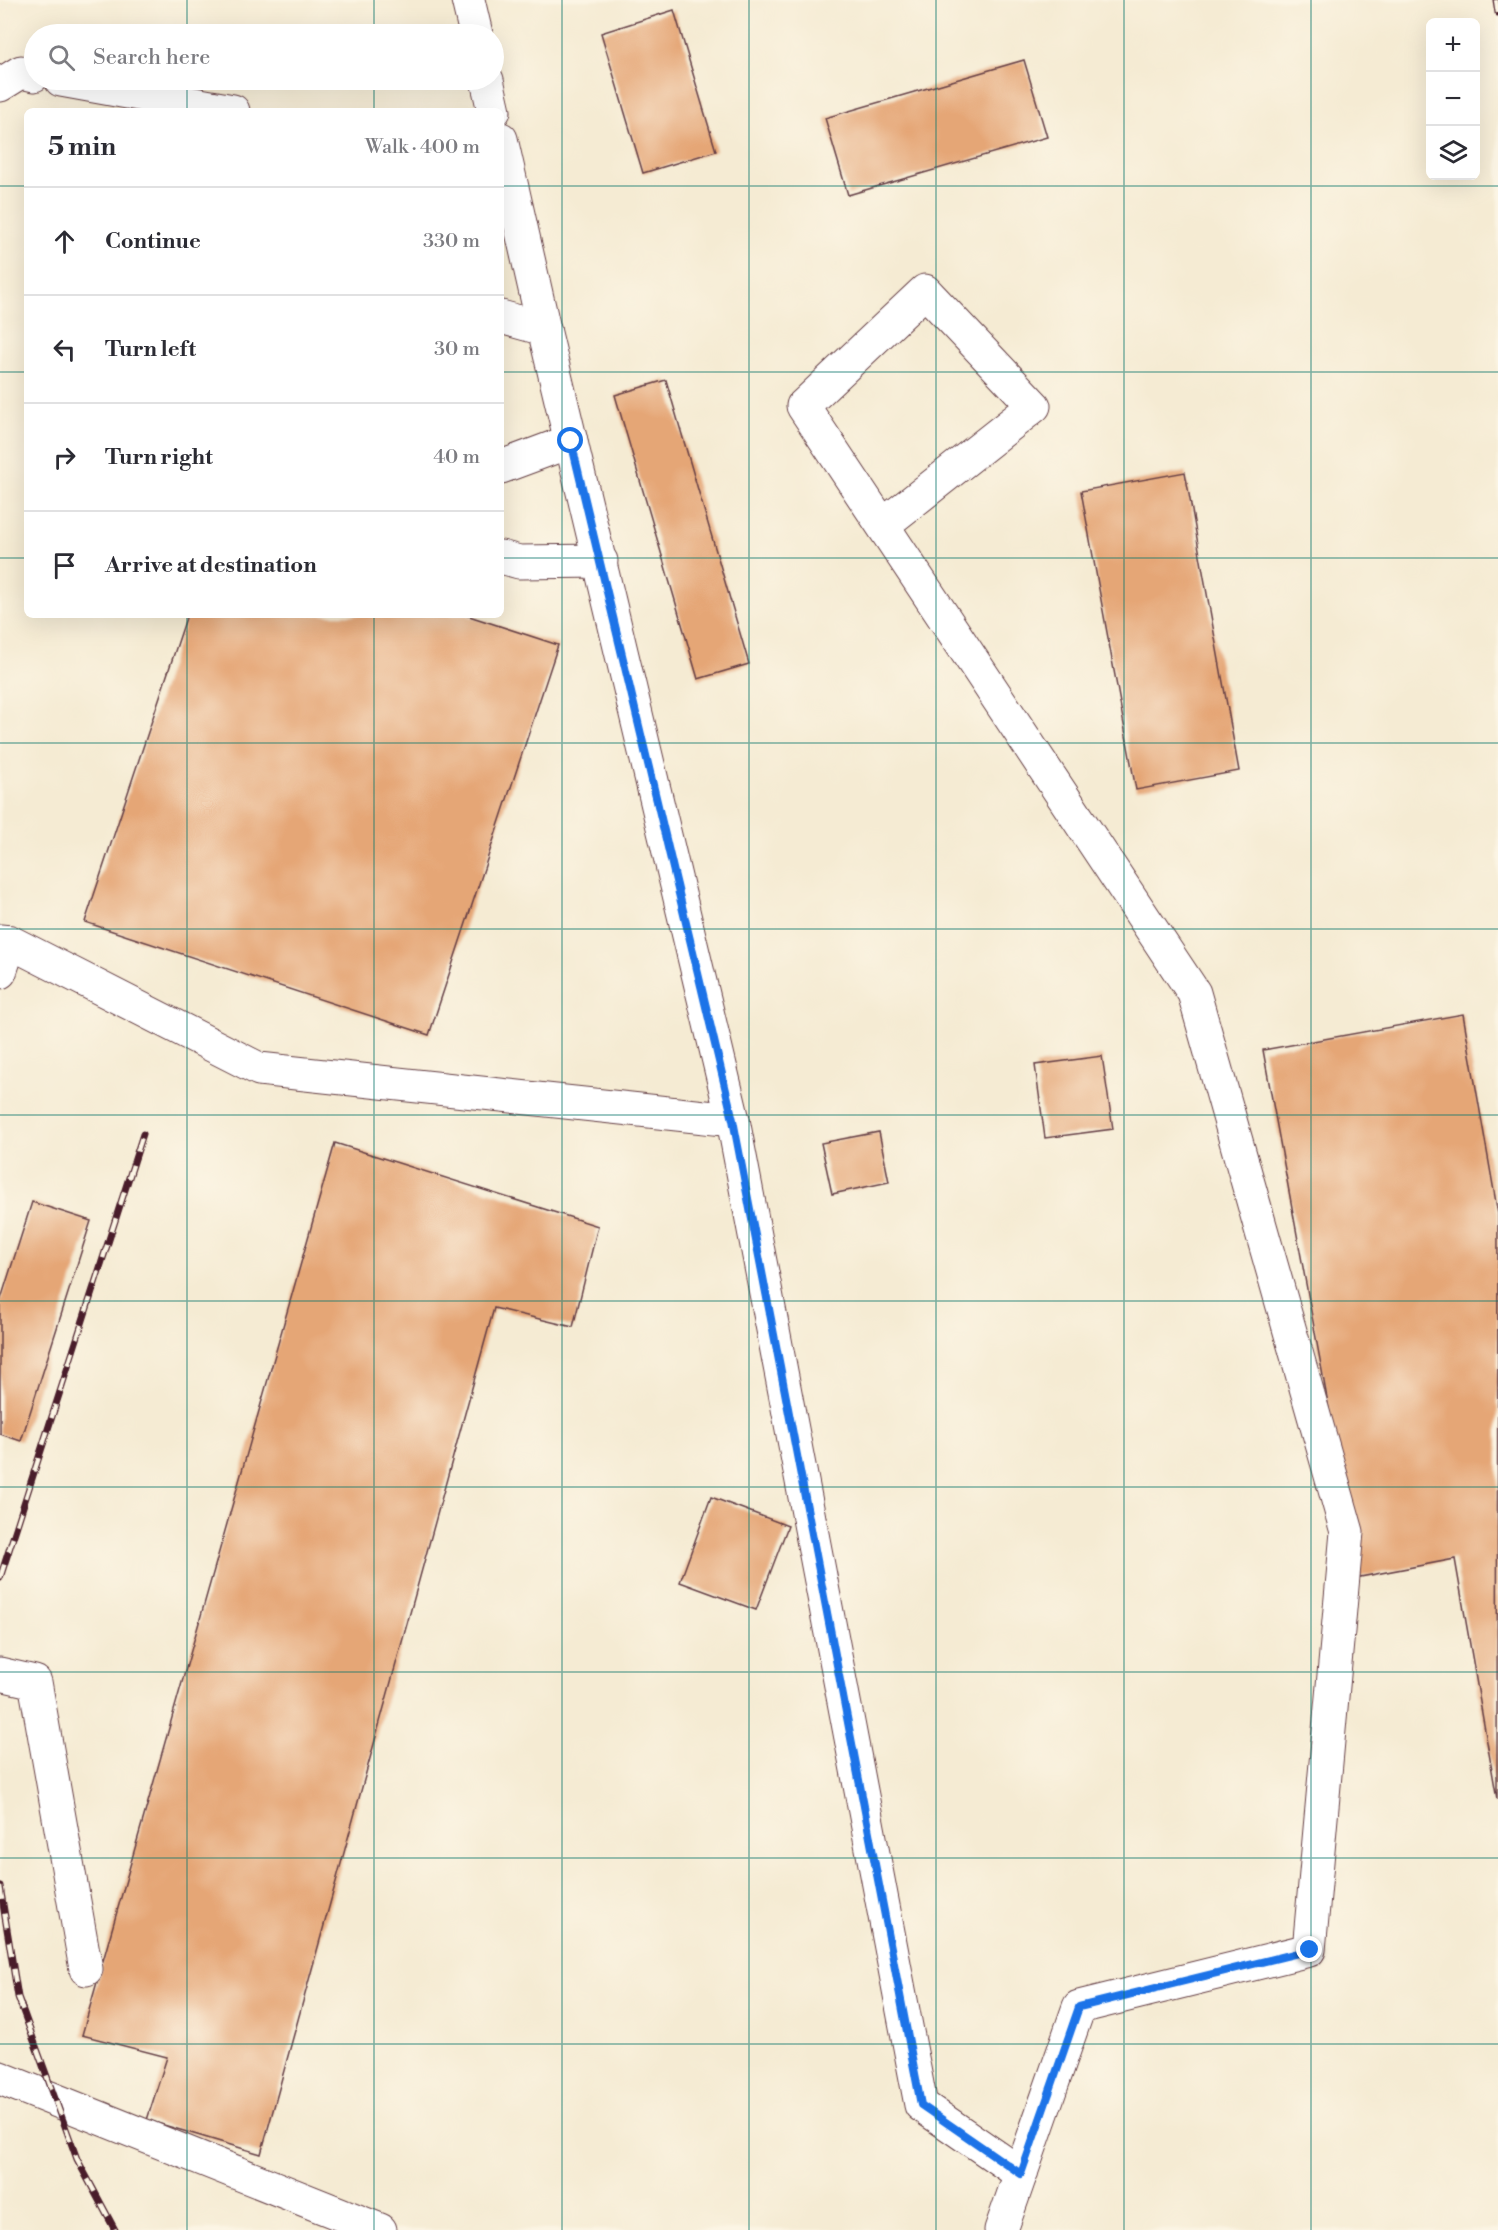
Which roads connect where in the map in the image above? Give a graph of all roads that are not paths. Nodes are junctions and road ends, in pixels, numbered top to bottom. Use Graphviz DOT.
graph roads {
  1 [pos="468,0"];
  2 [pos="474,24"];
  3 [pos="24,73"];
  4 [pos="0,85"];
  5 [pos="116,90"];
  6 [pos="489,90"];
  7 [pos="216,108"];
  8 [pos="493,108"];
  9 [pos="504,158"];
  10 [pos="504,318"];
  11 [pos="544,328"];
  12 [pos="571,441"];
  13 [pos="504,465"];
  14 [pos="883,525"];
  15 [pos="504,558"];
  16 [pos="601,561"];
  17 [pos="3,952"];
  18 [pos="733,1120"];
  19 [pos="0,1674"];
  20 [pos="86,1969"];
  21 [pos="0,2078"];
  22 [pos="1021,2174"];
  23 [pos="380,2230"];
  24 [pos="1001,2230"];
  1 -- 2 [label="street"];
  3 -- 4 [label="street"];
  5 -- 7 [label="street"];
  6 -- 8 [label="street"];
  9 -- 11 [label="street"];
  10 -- 11 [label="street"];
  11 -- 12 [label="street"];
  12 -- 13 [label="street"];
  12 -- 16 [label="street"];
  14 -- 14 [label="street"];
  14 -- 22 [label="street"];
  15 -- 16 [label="street"];
  16 -- 18 [label="street"];
  17 -- 18 [label="street"];
  18 -- 22 [label="street"];
  19 -- 20 [label="street"];
  21 -- 23 [label="street"];
  22 -- 24 [label="street"];
}
